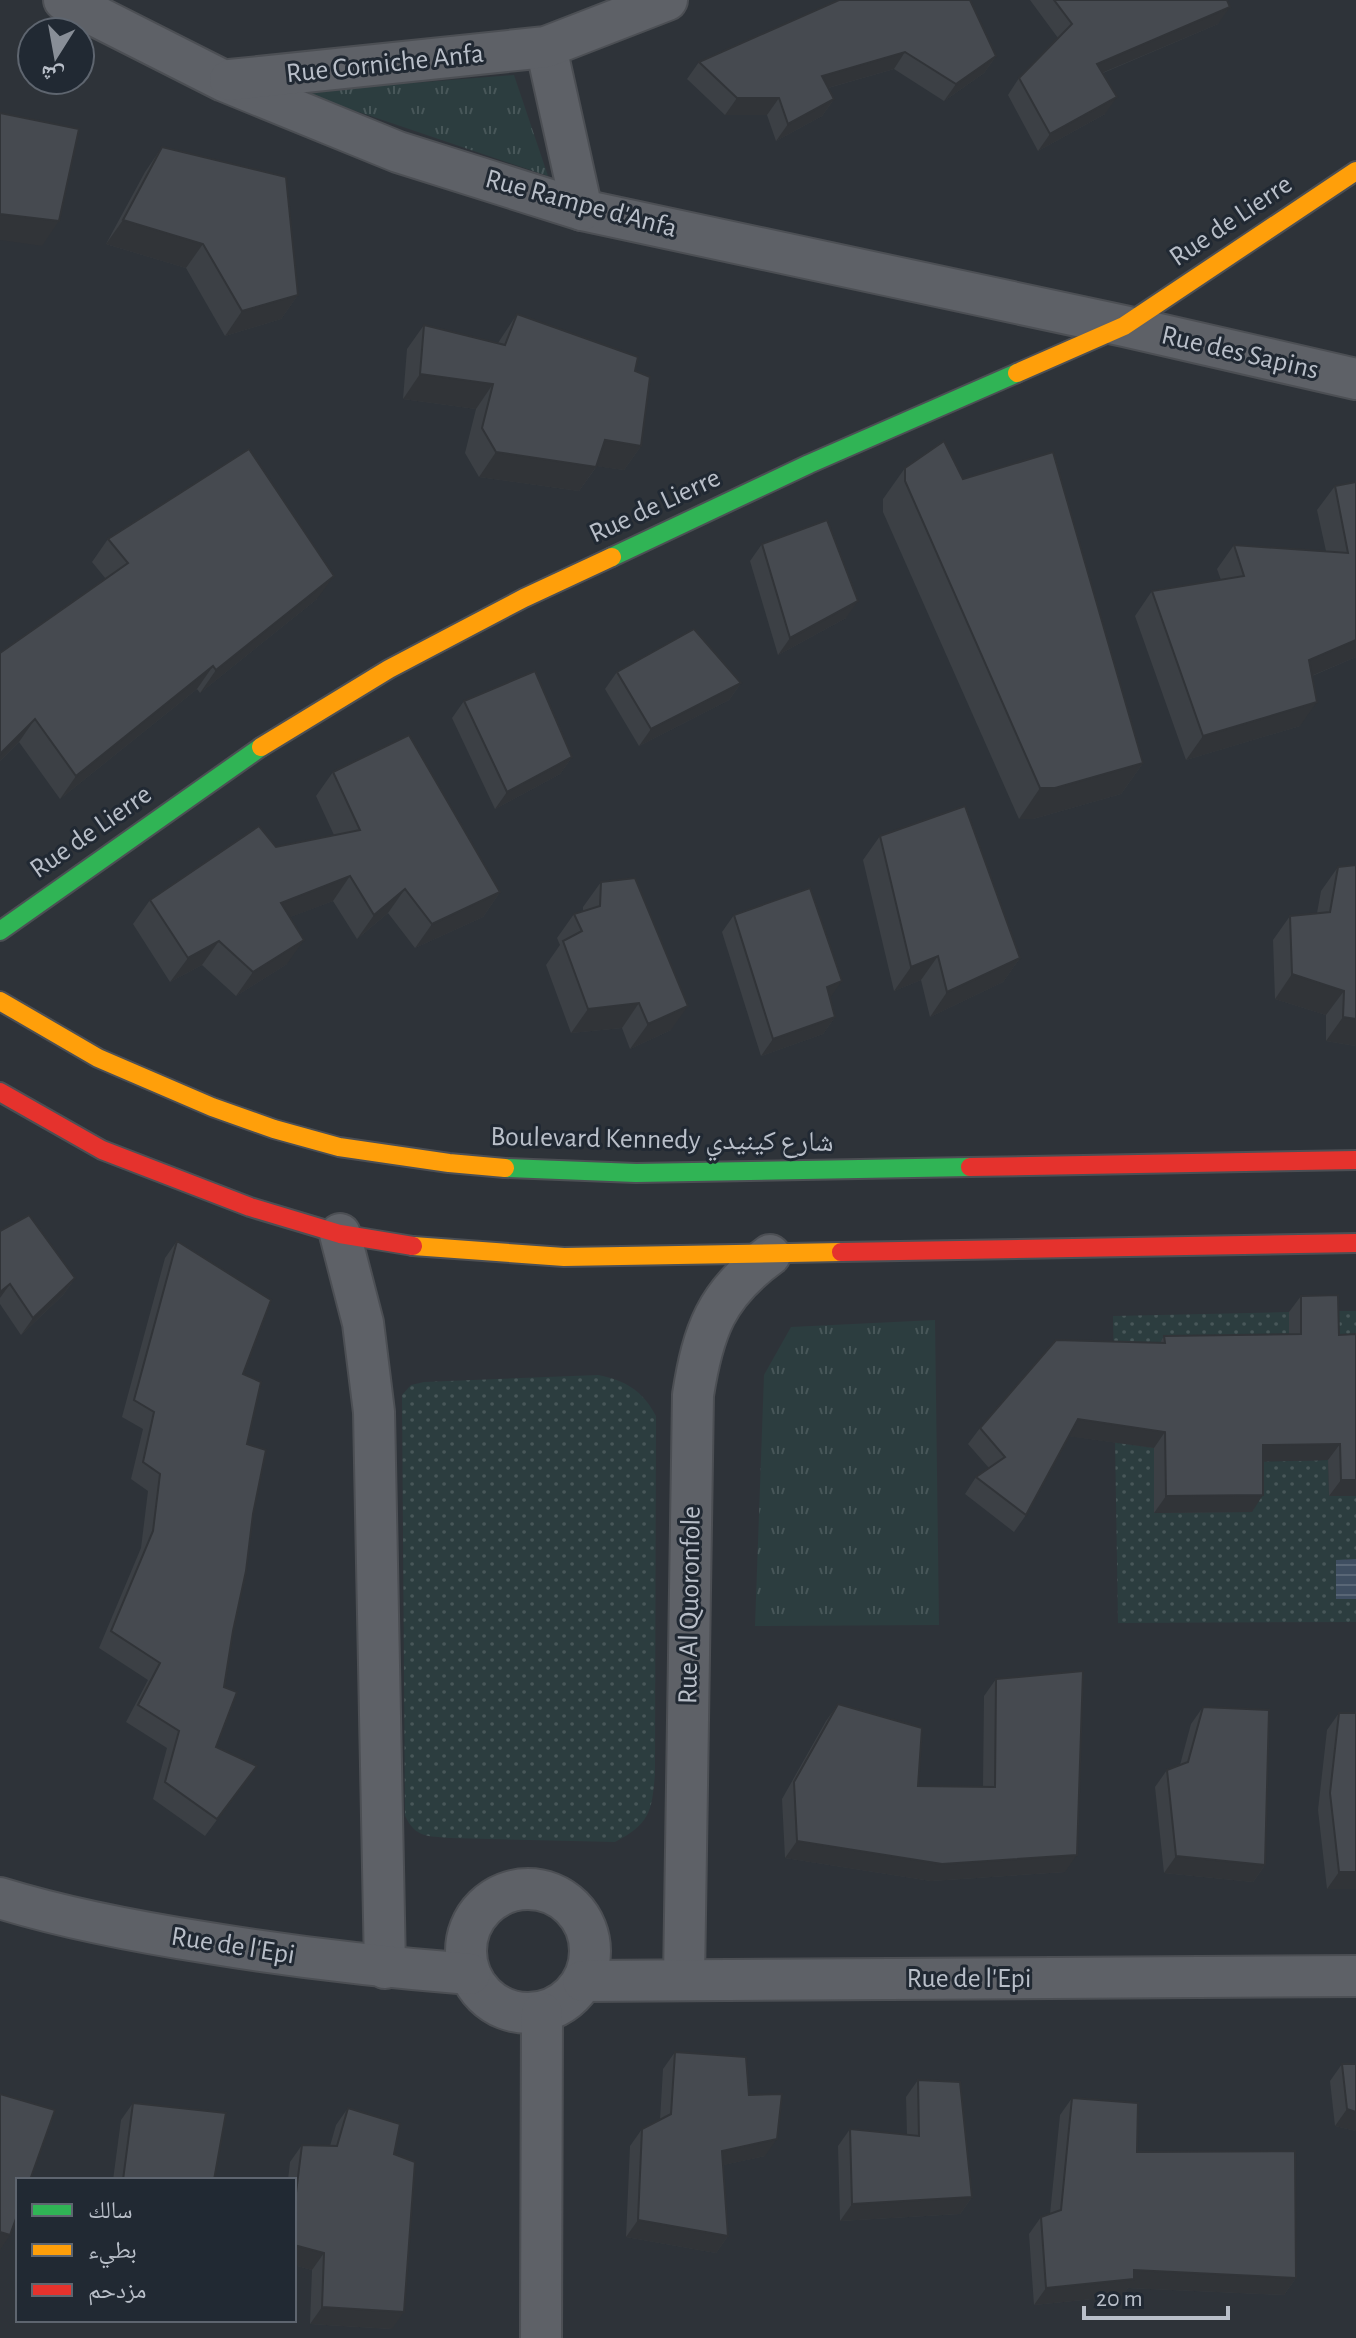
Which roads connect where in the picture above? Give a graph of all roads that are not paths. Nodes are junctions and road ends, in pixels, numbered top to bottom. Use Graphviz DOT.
graph roads {
  1 [pos="64,0"];
  2 [pos="667,0"];
  3 [pos="546,47"];
  4 [pos="224,81"];
  5 [pos="1356,171"];
  6 [pos="582,210"];
  7 [pos="1124,326"];
  8 [pos="1356,379"];
  9 [pos="0,931"];
  10 [pos="0,1001"];
  11 [pos="0,1092"];
  12 [pos="1356,1160"];
  13 [pos="340,1234"];
  14 [pos="1356,1243"];
  15 [pos="770,1255"];
  16 [pos="0,1898"];
  17 [pos="385,1968"];
  18 [pos="470,1974"];
  19 [pos="1356,1976"];
  20 [pos="684,1980"];
  21 [pos="583,1981"];
  22 [pos="542,2013"];
  23 [pos="541,2338"];
  1 -- 4 [label="street, Rue Rampe d'Anfa"];
  2 -- 3 [label="street, Rue Corniche Anfa"];
  3 -- 4 [label="street, Rue Corniche Anfa"];
  3 -- 6 [label="street"];
  4 -- 6 [label="street, Rue Rampe d'Anfa"];
  5 -- 7 [label="main road, Rue de Lierre"];
  6 -- 7 [label="street, Rue Rampe d'Anfa"];
  7 -- 8 [label="street, Rue des Sapins"];
  7 -- 9 [label="main road, Rue de Lierre"];
  10 -- 12 [label="main road, Boulevard Kennedy شارع كينيدي"];
  11 -- 13 [label="main road"];
  13 -- 15 [label="main road"];
  13 -- 17 [label="street"];
  14 -- 15 [label="main road"];
  15 -- 20 [label="street, Rue Al Quoronfole"];
  16 -- 17 [label="street, Rue de l'Epi"];
  17 -- 18 [label="street, Rue de l'Epi"];
  18 -- 21 [label="street"];
  18 -- 22 [label="street"];
  19 -- 20 [label="street, Rue de l'Epi"];
  20 -- 21 [label="street, Rue de l'Epi"];
  21 -- 22 [label="street"];
  22 -- 23 [label="street"];
}
